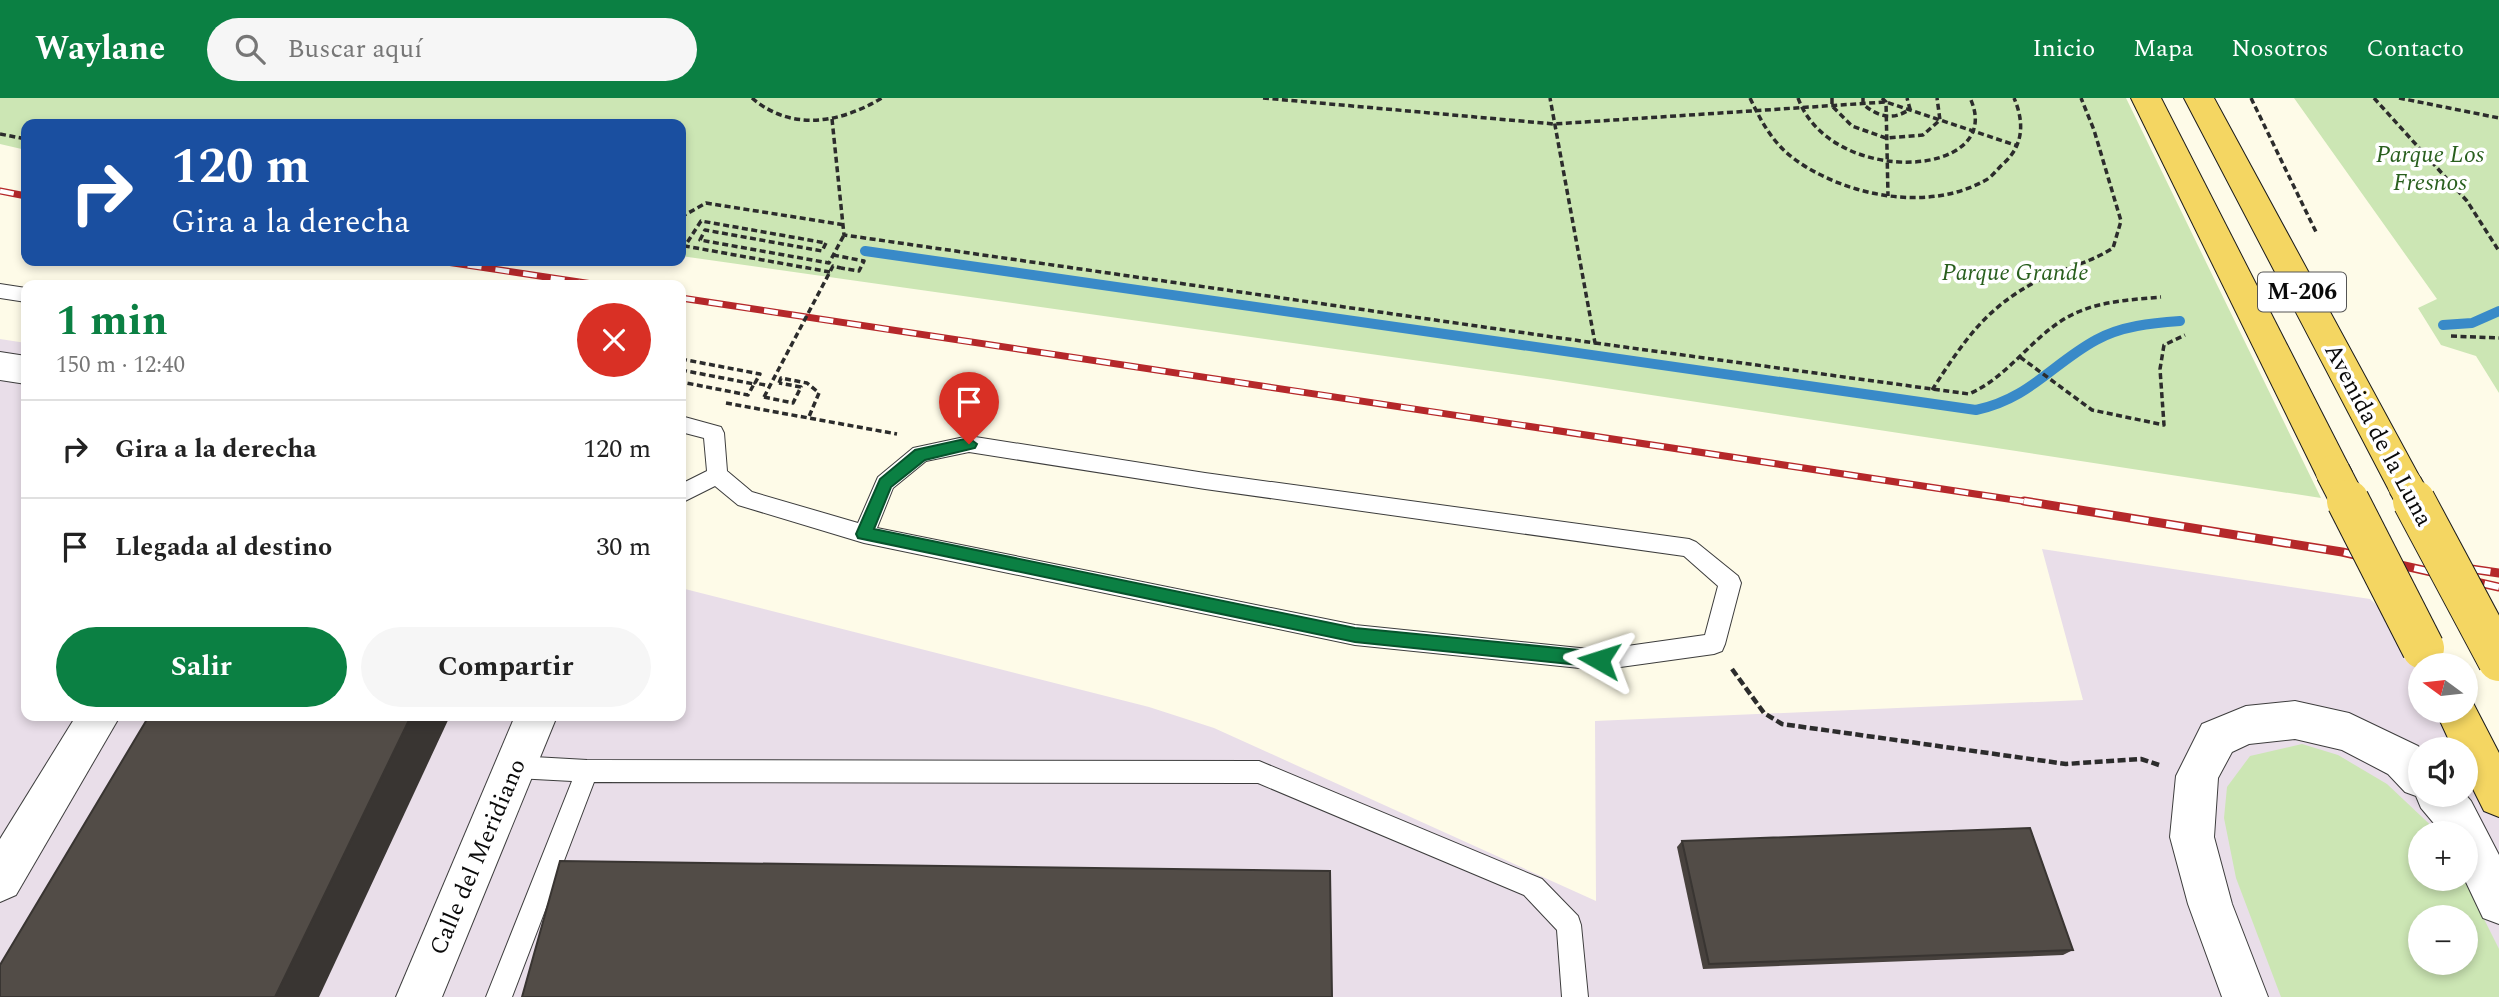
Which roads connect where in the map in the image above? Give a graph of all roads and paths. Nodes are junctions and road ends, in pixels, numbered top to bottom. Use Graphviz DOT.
graph roads {
  1 [pos="752,98"];
  2 [pos="882,98"];
  3 [pos="1263,98"];
  4 [pos="1550,98"];
  5 [pos="1750,98"];
  6 [pos="1798,98"];
  7 [pos="1832,98"];
  8 [pos="1863,98"];
  9 [pos="1891,98"];
  10 [pos="1907,98"];
  11 [pos="1937,98"];
  12 [pos="1970,98"];
  13 [pos="2014,98"];
  14 [pos="2081,98"];
  15 [pos="2146,98"];
  16 [pos="2199,98"];
  17 [pos="2374,98"];
  18 [pos="2399,98"];
  19 [pos="1884,100"];
  20 [pos="1863,104"];
  21 [pos="1832,106"];
  22 [pos="1800,108"];
  23 [pos="1910,109"];
  24 [pos="1753,110"];
  25 [pos="1885,118"];
  26 [pos="2499,118"];
  27 [pos="832,119"];
  28 [pos="1940,120"];
  29 [pos="1554,124"];
  30 [pos="1974,131"];
  31 [pos="0,134"];
  32 [pos="21,138"];
  33 [pos="1886,138"];
  34 [pos="2018,146"];
  35 [pos="1886,162"];
  36 [pos="1888,196"];
  37 [pos="686,214"];
  38 [pos="845,225"];
  39 [pos="844,234"];
  40 [pos="686,244"];
  41 [pos="686,246"];
  42 [pos="2499,251"];
  43 [pos="833,256"];
  44 [pos="830,272"];
  45 [pos="0,291"];
  46 [pos="21,294"];
  47 [pos="2161,297"];
  48 [pos="2185,335"];
  49 [pos="2451,336"];
  50 [pos="2499,338"];
  51 [pos="1595,344"];
  52 [pos="2020,357"];
  53 [pos="686,360"];
  54 [pos="0,366"];
  55 [pos="21,369"];
  56 [pos="686,371"];
  57 [pos="686,383"];
  58 [pos="770,386"];
  59 [pos="1932,390"];
  60 [pos="776,413"];
  61 [pos="808,419"];
  62 [pos="686,425"];
  63 [pos="920,454"];
  64 [pos="717,475"];
  65 [pos="686,491"];
  66 [pos="864,534"];
  67 [pos="1714,644"];
  68 [pos="2425,653"];
  69 [pos="2499,660"];
  70 [pos="96,721"];
  71 [pos="534,721"];
  72 [pos="2462,723"];
  73 [pos="2408,765"];
  74 [pos="516,766"];
  75 [pos="587,771"];
  76 [pos="2197,776"];
  77 [pos="2499,797"];
  78 [pos="2448,807"];
  79 [pos="2458,821"];
  80 [pos="2478,860"];
  81 [pos="0,880"];
  82 [pos="2499,902"];
  83 [pos="419,997"];
  84 [pos="499,997"];
  85 [pos="1575,997"];
  86 [pos="2245,997"];
  1 -- 27 [label="path"];
  2 -- 27 [label="path"];
  3 -- 29 [label="path"];
  4 -- 29 [label="path"];
  5 -- 24 [label="path"];
  6 -- 22 [label="path"];
  7 -- 21 [label="path"];
  8 -- 20 [label="path"];
  9 -- 19 [label="path"];
  10 -- 23 [label="path"];
  11 -- 28 [label="path"];
  12 -- 30 [label="path"];
  13 -- 34 [label="path"];
  14 -- 59 [label="path"];
  15 -- 68 [label="main road, M-206, bridge"];
  16 -- 69 [label="main road, Avenida de la Luna / M-206, bridge"];
  17 -- 42 [label="path"];
  18 -- 26 [label="path"];
  19 -- 20 [label="path"];
  19 -- 23 [label="path"];
  19 -- 25 [label="path"];
  20 -- 21 [label="path"];
  20 -- 25 [label="path"];
  21 -- 22 [label="path"];
  21 -- 33 [label="path"];
  22 -- 24 [label="path"];
  22 -- 35 [label="path"];
  23 -- 25 [label="path"];
  23 -- 28 [label="path"];
  24 -- 29 [label="path"];
  24 -- 36 [label="path"];
  25 -- 33 [label="path"];
  27 -- 38 [label="path"];
  28 -- 30 [label="path"];
  28 -- 33 [label="path"];
  29 -- 51 [label="path"];
  30 -- 34 [label="path"];
  30 -- 35 [label="path"];
  31 -- 32 [label="path"];
  33 -- 35 [label="path"];
  34 -- 36 [label="path"];
  35 -- 36 [label="path"];
  37 -- 38 [label="path"];
  38 -- 39 [label="path"];
  39 -- 43 [label="path"];
  39 -- 51 [label="path"];
  40 -- 43 [label="path"];
  41 -- 44 [label="path"];
  43 -- 44 [label="path, bridge"];
  44 -- 58 [label="path, bridge"];
  45 -- 46 [label="lane"];
  47 -- 52 [label="path"];
  48 -- 52 [label="path"];
  49 -- 50 [label="path"];
  51 -- 59 [label="path"];
  52 -- 59 [label="path"];
  53 -- 58 [label="path"];
  54 -- 55 [label="street"];
  56 -- 57 [label="path"];
  58 -- 61 [label="path, bridge"];
  60 -- 61 [label="path"];
  61 -- 63 [label="path"];
  62 -- 64 [label="lane"];
  63 -- 66 [label="lane"];
  63 -- 67 [label="lane"];
  64 -- 65 [label="lane"];
  64 -- 66 [label="lane"];
  66 -- 67 [label="lane"];
  67 -- 76 [label="path"];
  70 -- 81 [label="street"];
  71 -- 74 [label="street, Calle del Meridiano"];
  72 -- 77 [label="main road"];
  73 -- 76 [label="street"];
  74 -- 75 [label="lane"];
  74 -- 83 [label="street, Calle del Meridiano"];
  75 -- 84 [label="lane"];
  75 -- 85 [label="lane"];
  76 -- 86 [label="street"];
  78 -- 79 [label="street"];
  80 -- 82 [label="street"];
}
